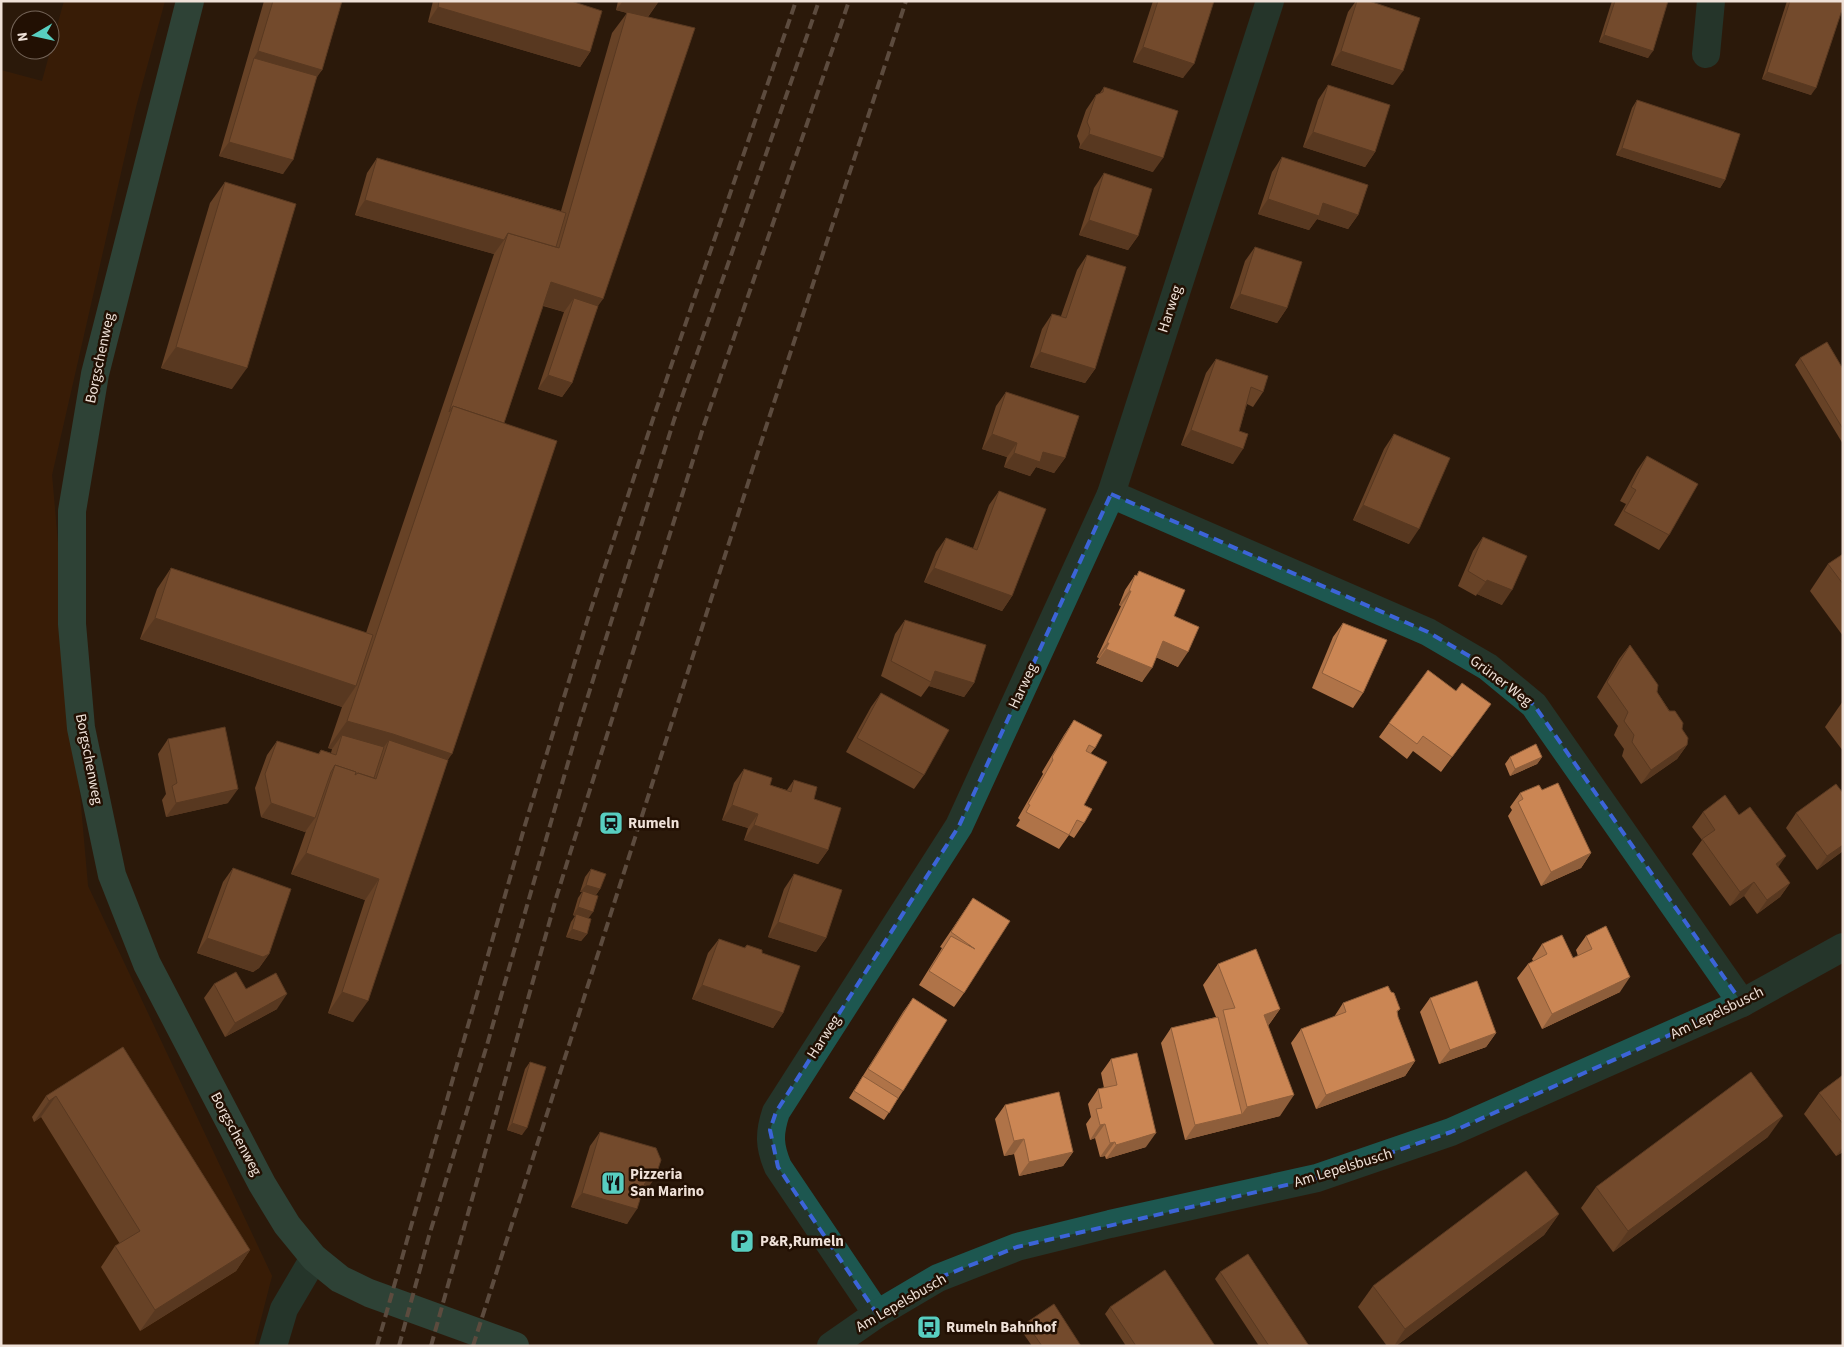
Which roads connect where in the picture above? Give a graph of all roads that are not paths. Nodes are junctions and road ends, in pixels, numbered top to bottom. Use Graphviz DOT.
graph roads {
  1 [pos="190,1"];
  2 [pos="1270,1"];
  3 [pos="1711,1"];
  4 [pos="1706,54"];
  5 [pos="1110,494"];
  6 [pos="1843,947"];
  7 [pos="1742,1002"];
  8 [pos="314,1258"];
  9 [pos="877,1314"];
  10 [pos="272,1346"];
  11 [pos="515,1346"];
  12 [pos="831,1346"];
  1 -- 8 [label="main road, Borgschenweg"];
  2 -- 5 [label="street, Harweg"];
  3 -- 4 [label="street"];
  5 -- 7 [label="street, Grüner Weg"];
  5 -- 9 [label="street, Harweg"];
  6 -- 7 [label="street, Am Lepelsbusch"];
  7 -- 9 [label="street, Am Lepelsbusch"];
  8 -- 10 [label="street"];
  8 -- 11 [label="main road, Borgschenweg"];
  9 -- 12 [label="street, Am Lepelsbusch"];
}
